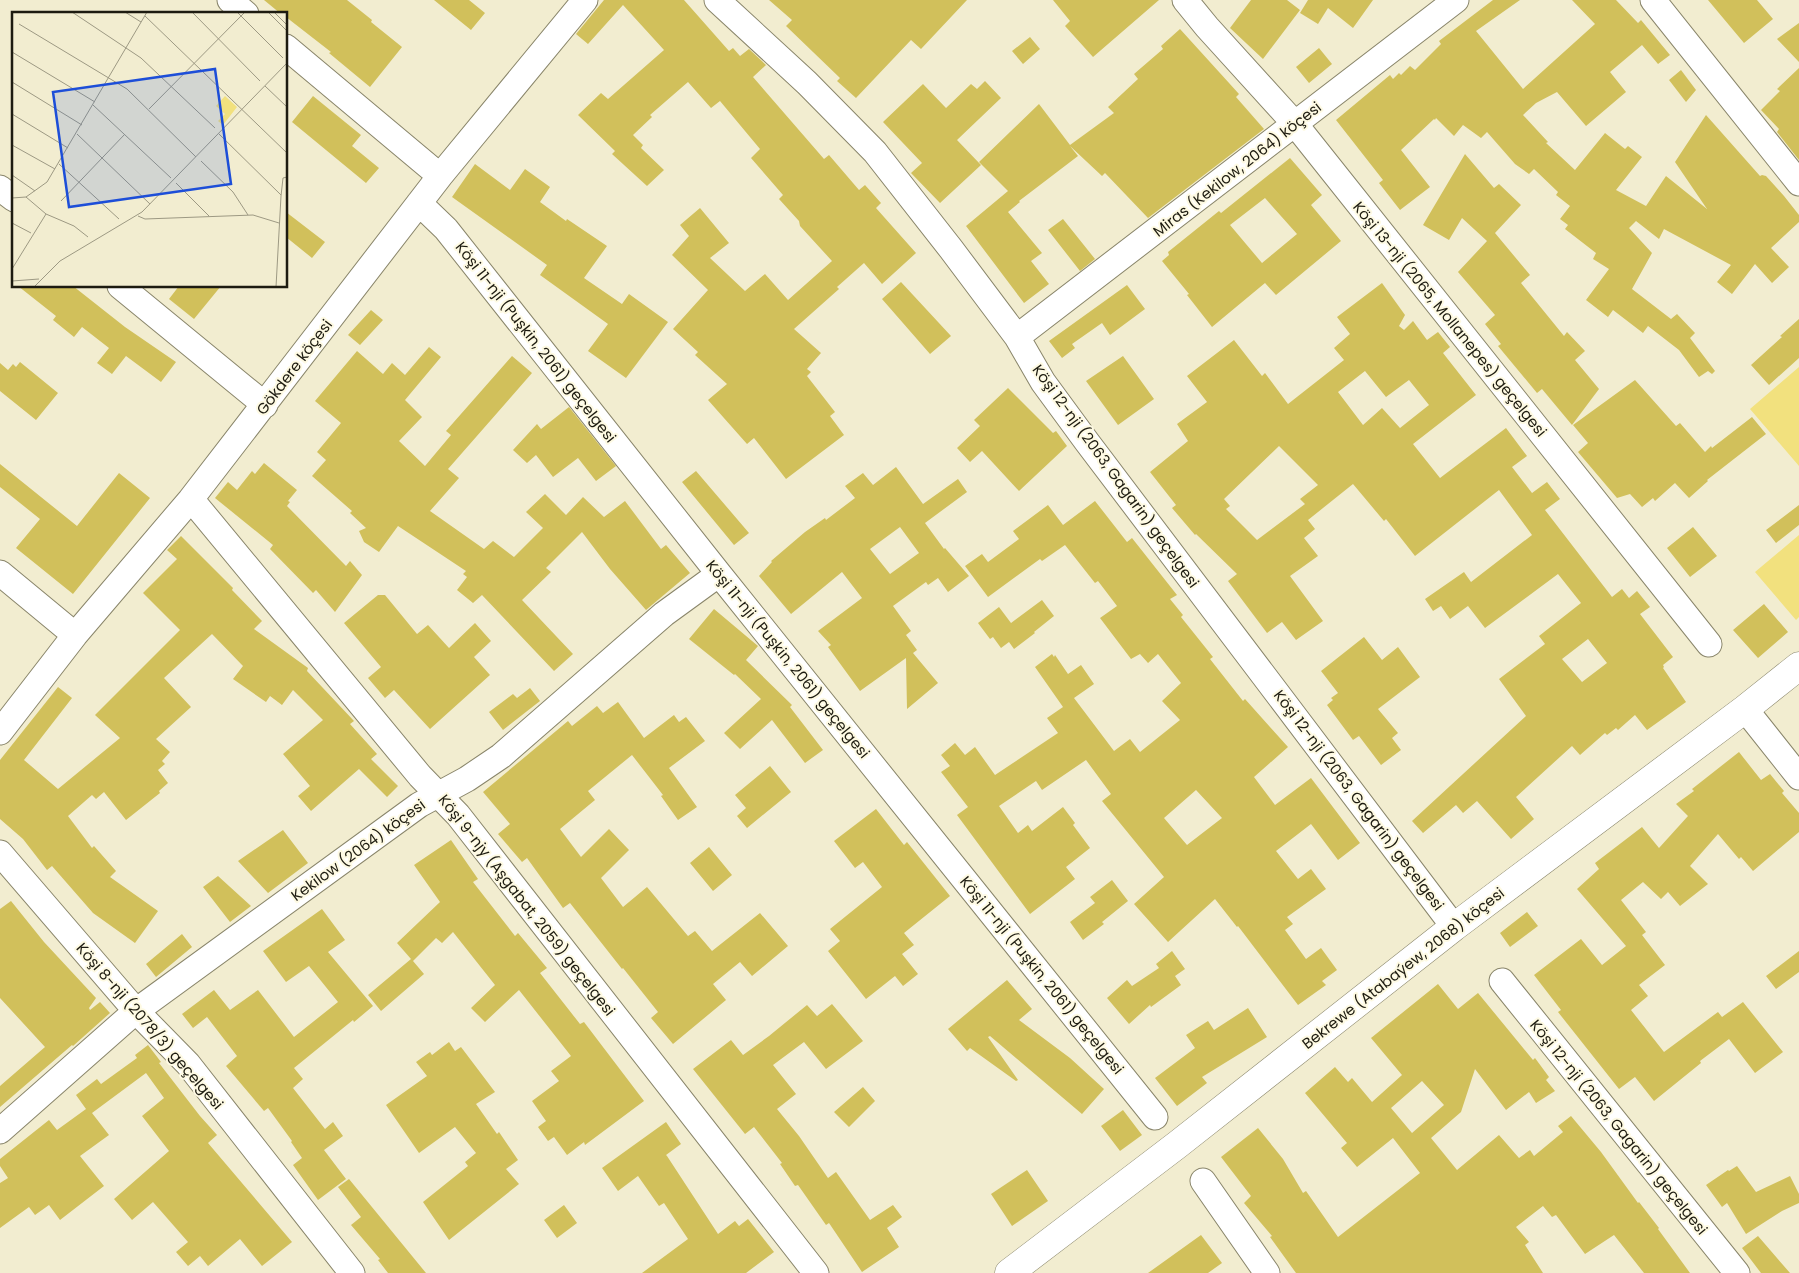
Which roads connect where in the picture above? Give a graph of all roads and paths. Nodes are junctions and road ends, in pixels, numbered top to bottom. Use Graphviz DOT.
graph roads {
  1 [pos="230,0"];
  2 [pos="585,0"];
  3 [pos="718,0"];
  4 [pos="1185,0"];
  5 [pos="1456,0"];
  6 [pos="1653,0"];
  7 [pos="244,12"];
  8 [pos="288,49"];
  9 [pos="1295,124"];
  10 [pos="440,176"];
  11 [pos="1799,184"];
  12 [pos="0,188"];
  13 [pos="12,197"];
  14 [pos="419,203"];
  15 [pos="122,288"];
  16 [pos="1017,337"];
  17 [pos="265,406"];
  18 [pos="192,499"];
  19 [pos="0,573"];
  20 [pos="719,574"];
  21 [pos="75,635"];
  22 [pos="1709,644"];
  23 [pos="1799,666"];
  24 [pos="1745,709"];
  25 [pos="0,732"];
  26 [pos="1799,777"];
  27 [pos="438,793"];
  28 [pos="0,853"];
  29 [pos="1454,927"];
  30 [pos="1502,981"];
  31 [pos="136,1011"];
  32 [pos="1155,1117"];
  33 [pos="0,1131"];
  34 [pos="1202,1181"];
  35 [pos="352,1273"];
  36 [pos="816,1273"];
  37 [pos="1009,1273"];
  38 [pos="1267,1273"];
  39 [pos="1736,1273"];
  1 -- 7 [label="street"];
  2 -- 10 [label="street, Gökdere köçesi"];
  3 -- 16 [label="street, Köşi 12-nji (2063, Gagarin) geçelgesi"];
  4 -- 9 [label="street, Köşi 13-nji (2065, Mollanepes) geçelgesi"];
  5 -- 9 [label="street, Miras (Kekilow, 2064) köçesi"];
  6 -- 11 [label="street"];
  8 -- 10 [label="street"];
  9 -- 16 [label="street, Miras (Kekilow, 2064) köçesi"];
  9 -- 22 [label="street, Köşi 13-nji (2065, Mollanepes) geçelgesi"];
  10 -- 14 [label="street, Gökdere köçesi"];
  12 -- 13 [label="street"];
  14 -- 17 [label="street, Gökdere köçesi"];
  14 -- 20 [label="street, Köşi 11-nji (Puşkin, 2061) geçelgesi"];
  15 -- 17 [label="street"];
  16 -- 29 [label="street, Köşi 12-nji (2063, Gagarin) geçelgesi"];
  17 -- 18 [label="street, Gökdere köçesi"];
  18 -- 21 [label="street, Gökdere köçesi"];
  18 -- 27 [label="street, Köşi 9-njy (Aşgabat, 2059) geçelgesi"];
  19 -- 21 [label="street"];
  20 -- 27 [label="street, Kekilow (2064) köçesi"];
  20 -- 32 [label="street, Köşi 11-nji (Puşkin, 2061) geçelgesi"];
  21 -- 25 [label="street, Gökdere köçesi"];
  23 -- 24 [label="main road, Bekrewe (Atabaýew, 2068) köçesi"];
  24 -- 26 [label="street"];
  24 -- 29 [label="main road, Bekrewe (Atabaýew, 2068) köçesi"];
  27 -- 31 [label="street, Kekilow (2064) köçesi"];
  27 -- 36 [label="street, Köşi 9-njy (Aşgabat, 2059) geçelgesi"];
  28 -- 31 [label="street, Köşi 8-nji (2078/3) geçelgesi"];
  29 -- 37 [label="main road, Bekrewe (Atabaýew, 2068) köçesi"];
  30 -- 39 [label="street, Köşi 12-nji (2063, Gagarin) geçelgesi"];
  31 -- 33 [label="street, Kekilow (2064) köçesi"];
  31 -- 35 [label="street, Köşi 8-nji (2078/3) geçelgesi"];
  34 -- 38 [label="street"];
}
